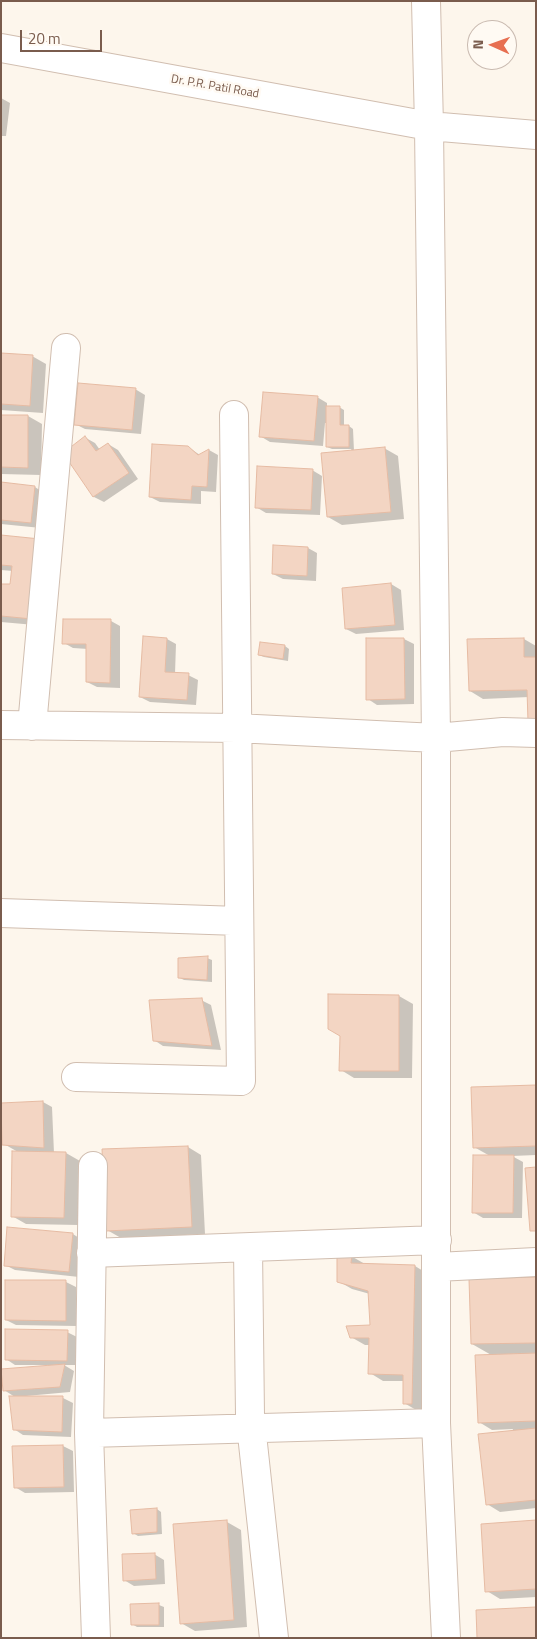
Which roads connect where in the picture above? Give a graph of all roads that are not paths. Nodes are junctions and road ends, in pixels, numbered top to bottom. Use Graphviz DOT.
graph roads {
  1 [pos="426,1"];
  2 [pos="1,48"];
  3 [pos="429,126"];
  4 [pos="536,136"];
  5 [pos="66,348"];
  6 [pos="234,415"];
  7 [pos="1,725"];
  8 [pos="32,726"];
  9 [pos="236,728"];
  10 [pos="536,733"];
  11 [pos="436,738"];
  12 [pos="1,913"];
  13 [pos="239,921"];
  14 [pos="76,1077"];
  15 [pos="93,1166"];
  16 [pos="248,1248"];
  17 [pos="92,1253"];
  18 [pos="437,1254"];
  19 [pos="536,1262"];
  20 [pos="436,1423"];
  21 [pos="252,1428"];
  22 [pos="89,1433"];
  23 [pos="96,1638"];
  24 [pos="274,1638"];
  25 [pos="446,1638"];
  1 -- 3 [label="street"];
  2 -- 3 [label="street, Dr. P.R. Patil Road"];
  3 -- 4 [label="street, Dr. P.R. Patil Road"];
  3 -- 11 [label="street"];
  5 -- 8 [label="street"];
  6 -- 9 [label="street"];
  7 -- 8 [label="street"];
  8 -- 9 [label="street"];
  9 -- 11 [label="street"];
  9 -- 13 [label="street"];
  10 -- 11 [label="street"];
  11 -- 18 [label="street"];
  12 -- 13 [label="street"];
  13 -- 14 [label="street"];
  15 -- 17 [label="street"];
  16 -- 17 [label="street"];
  16 -- 18 [label="street"];
  16 -- 21 [label="street"];
  17 -- 22 [label="street"];
  18 -- 19 [label="street"];
  18 -- 20 [label="street"];
  20 -- 21 [label="street"];
  20 -- 25 [label="street"];
  21 -- 22 [label="street"];
  21 -- 24 [label="street"];
  22 -- 23 [label="street"];
}
